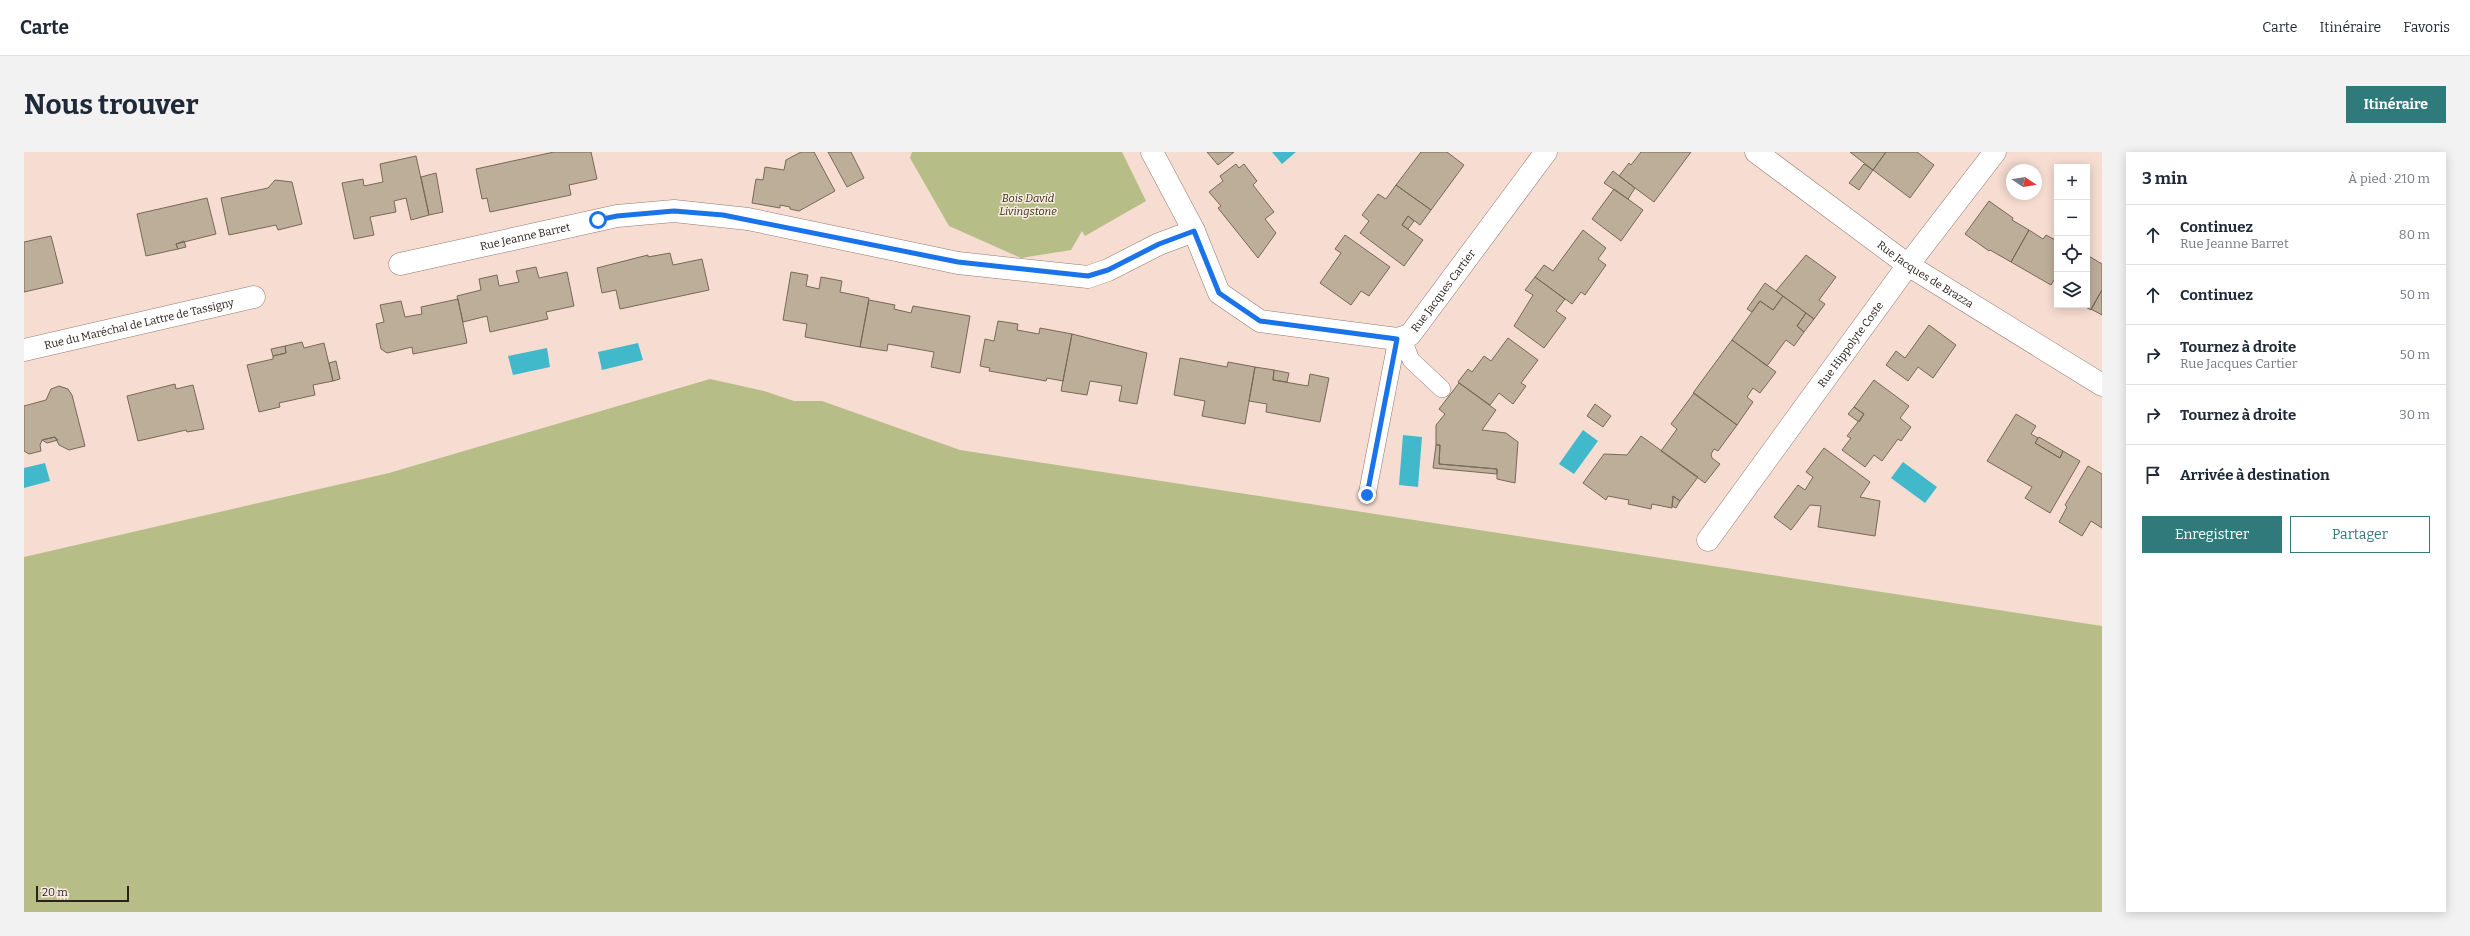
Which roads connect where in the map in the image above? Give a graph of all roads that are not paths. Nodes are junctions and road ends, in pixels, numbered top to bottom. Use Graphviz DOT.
graph roads {
  1 [pos="1152,152"];
  2 [pos="1546,152"];
  3 [pos="1756,152"];
  4 [pos="1995,152"];
  5 [pos="1194,231"];
  6 [pos="400,264"];
  7 [pos="1908,265"];
  8 [pos="254,298"];
  9 [pos="1400,338"];
  10 [pos="24,350"];
  11 [pos="2102,385"];
  12 [pos="1442,389"];
  13 [pos="1367,495"];
  14 [pos="1708,540"];
  1 -- 5 [label="street, Rue Jacques Cartier"];
  2 -- 9 [label="street, Rue Jacques Cartier"];
  3 -- 7 [label="street, Rue Jacques de Brazza"];
  4 -- 7 [label="street, Rue Hippolyte Coste"];
  5 -- 6 [label="street, Rue Jeanne Barret"];
  5 -- 9 [label="street, Rue Jacques Cartier"];
  7 -- 11 [label="street, Rue Jacques de Brazza"];
  7 -- 14 [label="street, Rue Hippolyte Coste"];
  8 -- 10 [label="street, Rue du Maréchal de Lattre de Tassigny"];
  9 -- 12 [label="lane"];
  9 -- 13 [label="lane"];
}
